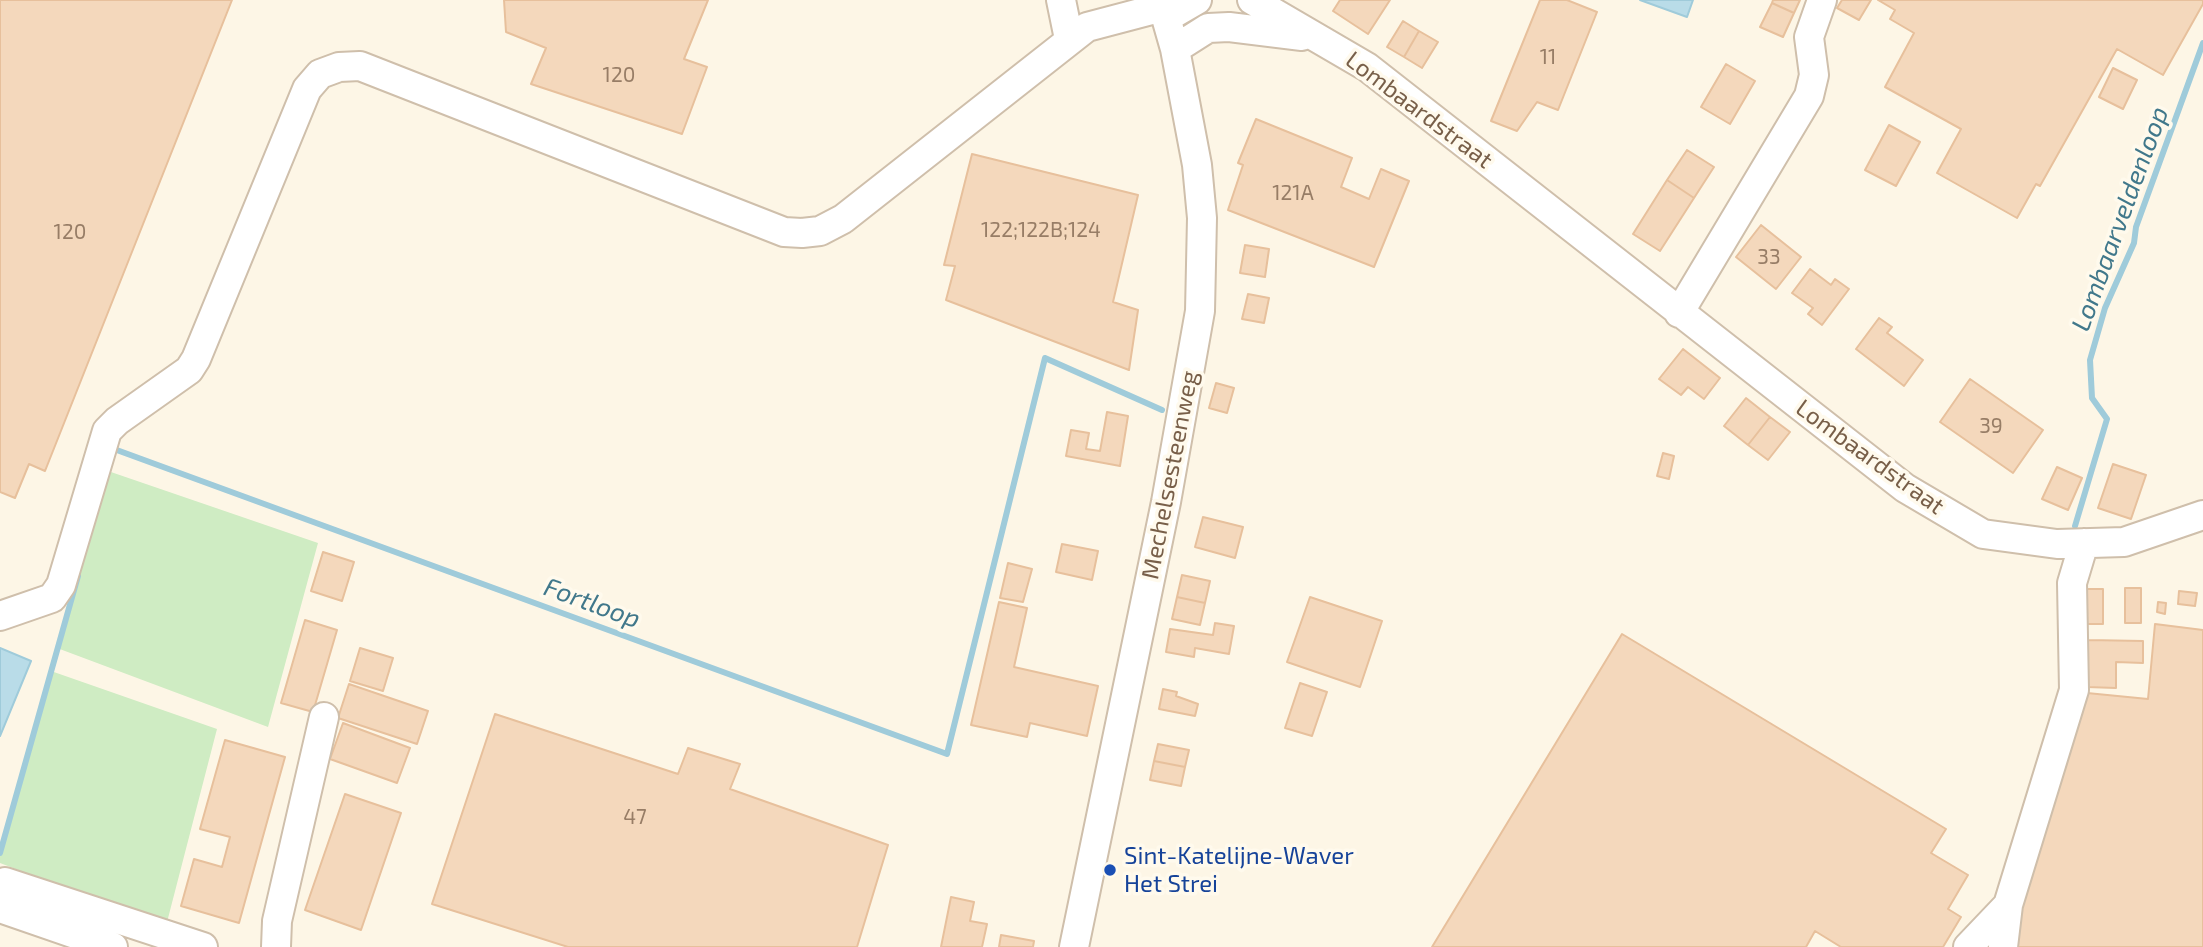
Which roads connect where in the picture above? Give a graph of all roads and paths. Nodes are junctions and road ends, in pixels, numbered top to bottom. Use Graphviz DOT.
graph roads {
  1 [pos="1061,0"];
  2 [pos="1197,0"];
  3 [pos="1232,0"];
  4 [pos="1822,0"];
  5 [pos="1258,4"];
  6 [pos="1163,8"];
  7 [pos="1069,39"];
  8 [pos="1322,39"];
  9 [pos="1175,49"];
  10 [pos="1679,313"];
  11 [pos="2203,515"];
  12 [pos="2084,543"];
  13 [pos="0,616"];
  14 [pos="324,717"];
  15 [pos="3,895"];
  16 [pos="2008,905"];
  17 [pos="113,947"];
  18 [pos="203,947"];
  19 [pos="276,947"];
  20 [pos="1074,947"];
  21 [pos="1968,947"];
  22 [pos="2003,947"];
  1 -- 7 [label="street"];
  2 -- 6 [label="street"];
  3 -- 5 [label="street, Lombaardstraat"];
  4 -- 10 [label="street"];
  5 -- 8 [label="street, Lombaardstraat"];
  6 -- 7 [label="street"];
  6 -- 9 [label="street, Mechelsesteenweg"];
  7 -- 13 [label="street"];
  8 -- 9 [label="street, Lombaardstraat"];
  8 -- 10 [label="street, Lombaardstraat"];
  9 -- 20 [label="street, Mechelsesteenweg"];
  10 -- 12 [label="street, Lombaardstraat"];
  11 -- 12 [label="street, Lombaardstraat"];
  12 -- 16 [label="street"];
  14 -- 19 [label="street"];
  15 -- 17 [label="street"];
  15 -- 18 [label="street"];
  16 -- 21 [label="street"];
  16 -- 22 [label="street"];
}
